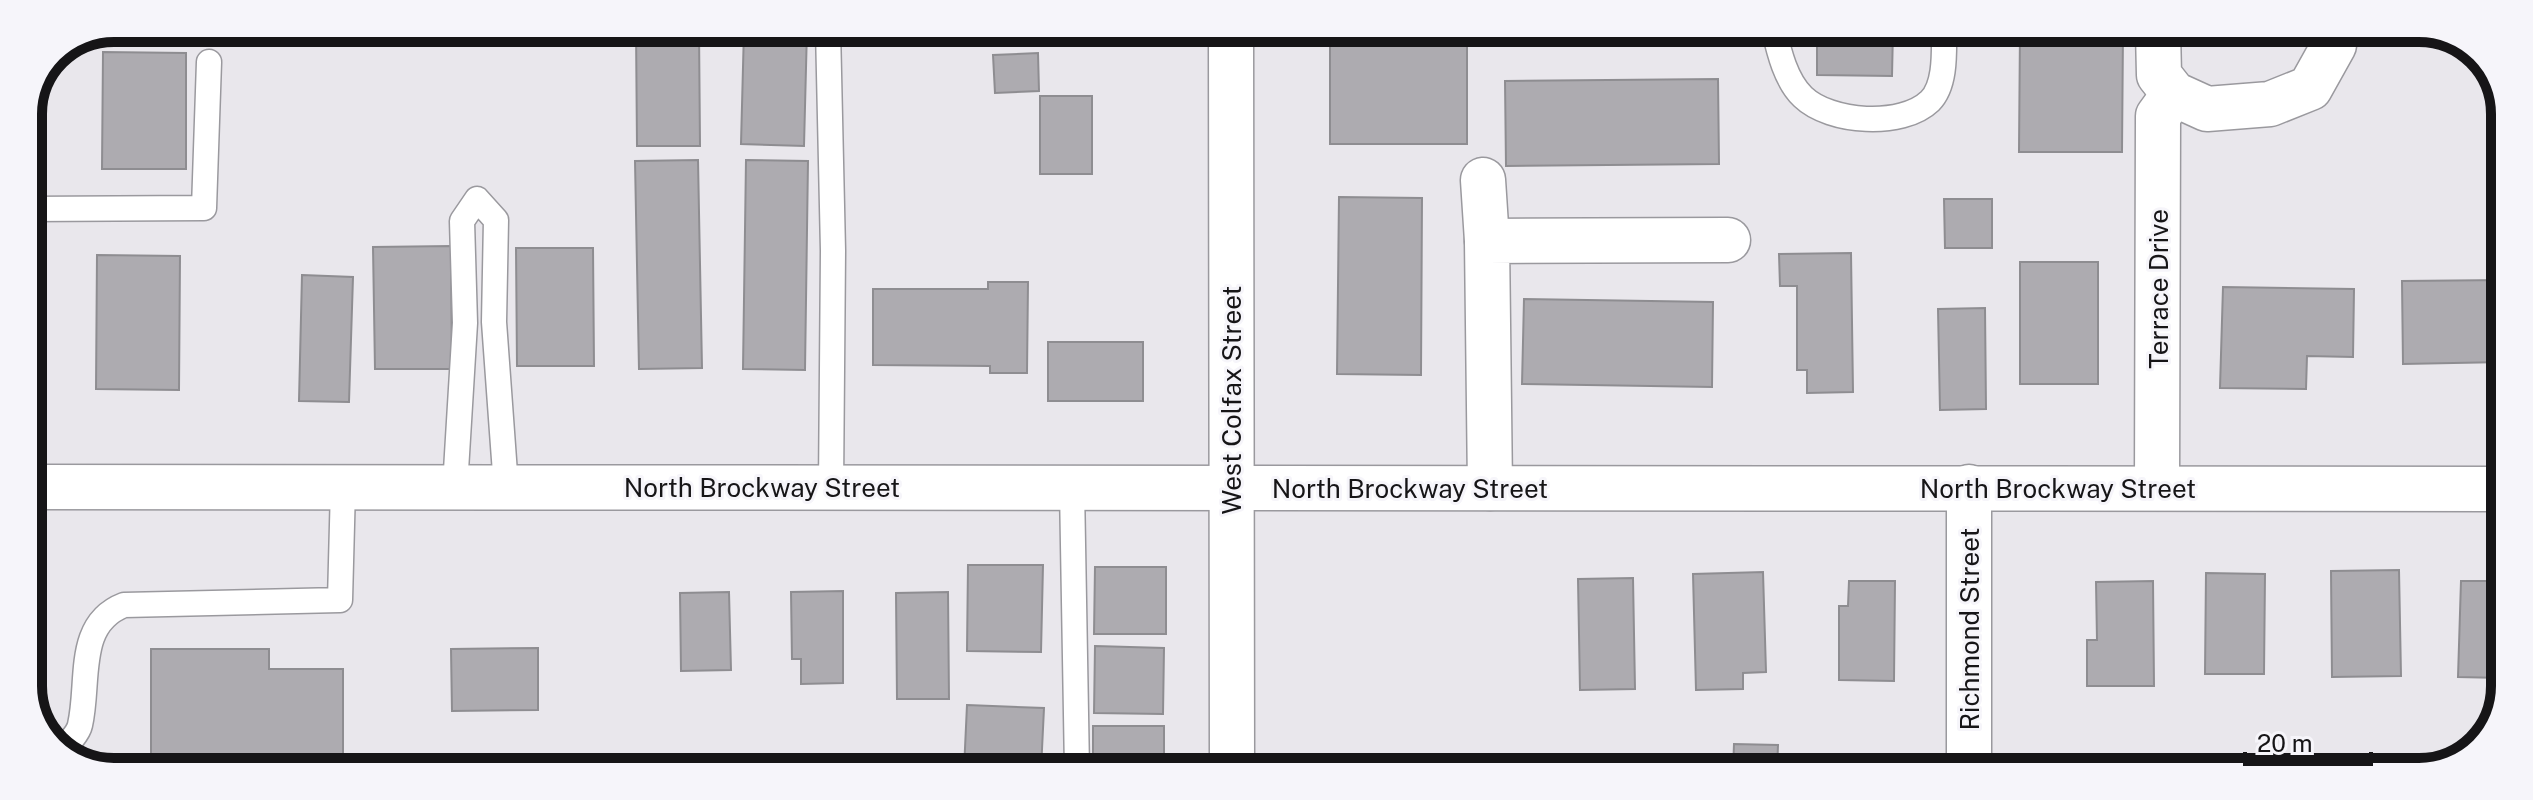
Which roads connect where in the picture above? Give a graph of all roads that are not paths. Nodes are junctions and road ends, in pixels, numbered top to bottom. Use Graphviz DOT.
graph roads {
  1 [pos="828,42"];
  2 [pos="1231,42"];
  3 [pos="1778,42"];
  4 [pos="1943,42"];
  5 [pos="2158,42"];
  6 [pos="2334,42"];
  7 [pos="209,62"];
  8 [pos="2174,94"];
  9 [pos="1483,180"];
  10 [pos="42,209"];
  11 [pos="1728,240"];
  12 [pos="1487,241"];
  13 [pos="42,487"];
  14 [pos="343,487"];
  15 [pos="455,487"];
  16 [pos="506,487"];
  17 [pos="1969,487"];
  18 [pos="831,488"];
  19 [pos="1072,488"];
  20 [pos="1231,488"];
  21 [pos="1490,488"];
  22 [pos="2157,488"];
  23 [pos="2491,489"];
  24 [pos="70,743"];
  25 [pos="1077,758"];
  26 [pos="1232,758"];
  27 [pos="1969,758"];
  1 -- 18 [label="lane"];
  2 -- 20 [label="street, West Colfax Street"];
  3 -- 4 [label="lane"];
  5 -- 8 [label="street"];
  6 -- 8 [label="street"];
  7 -- 10 [label="lane"];
  8 -- 22 [label="street, Terrace Drive"];
  9 -- 12 [label="street"];
  11 -- 12 [label="street"];
  12 -- 21 [label="street"];
  13 -- 14 [label="street, North Brockway Street"];
  14 -- 15 [label="street, North Brockway Street"];
  14 -- 24 [label="lane"];
  15 -- 16 [label="street, North Brockway Street"];
  15 -- 16 [label="lane"];
  16 -- 18 [label="street, North Brockway Street"];
  17 -- 21 [label="street, North Brockway Street"];
  17 -- 22 [label="street, North Brockway Street"];
  17 -- 27 [label="street, Richmond Street"];
  18 -- 19 [label="street, North Brockway Street"];
  19 -- 20 [label="street, North Brockway Street"];
  19 -- 25 [label="lane"];
  20 -- 21 [label="street, North Brockway Street"];
  20 -- 26 [label="street, West Colfax Street"];
  22 -- 23 [label="street, North Brockway Street"];
}
